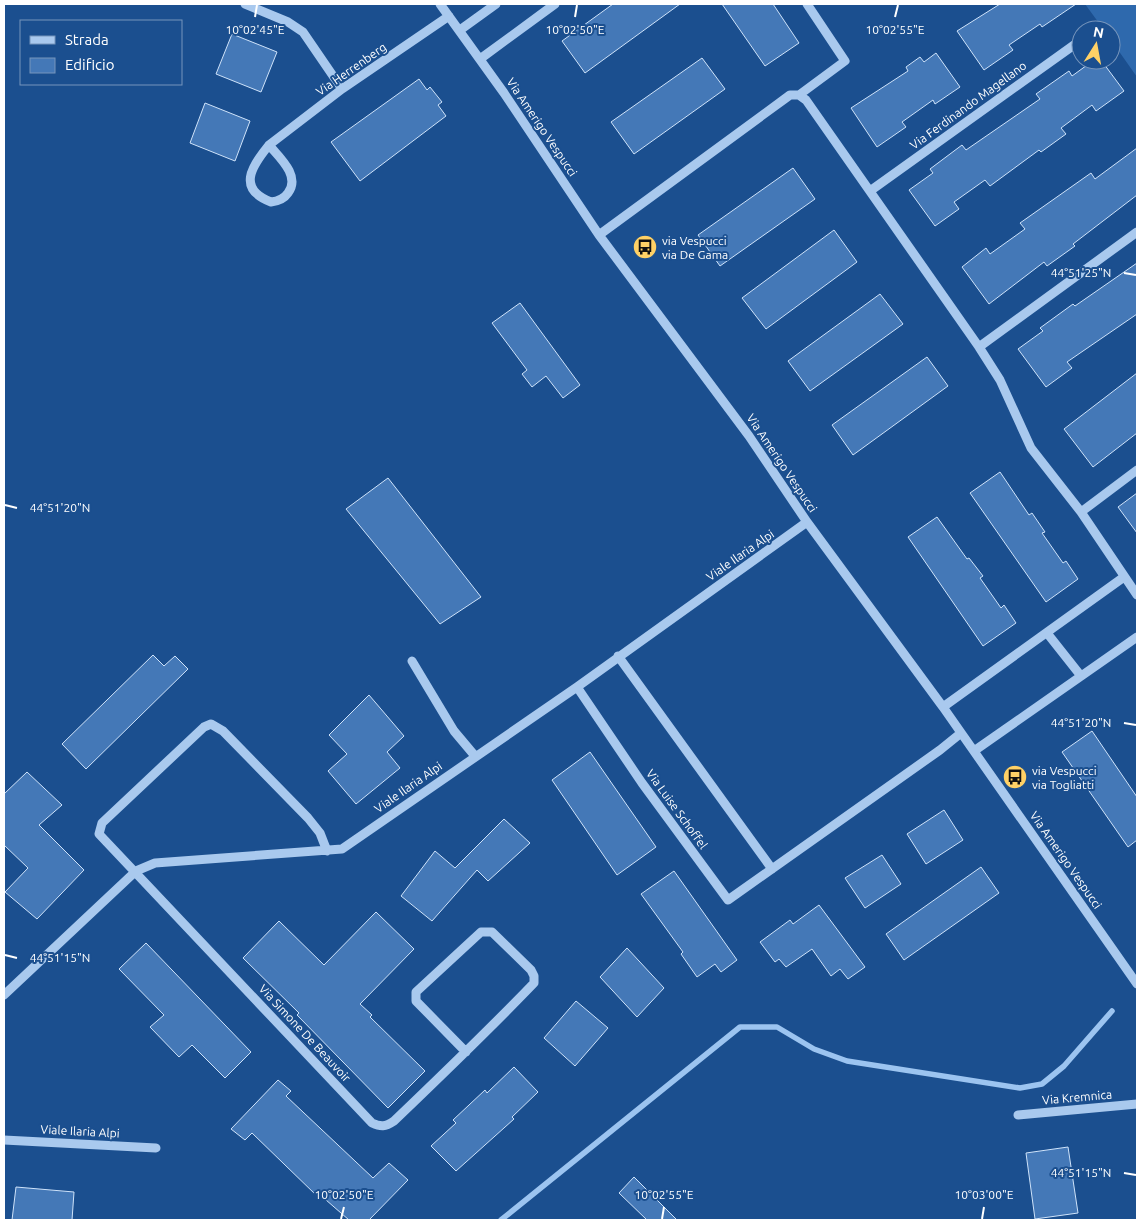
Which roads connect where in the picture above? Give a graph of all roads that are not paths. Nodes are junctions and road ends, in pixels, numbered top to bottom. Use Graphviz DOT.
graph roads {
  1 [pos="245,4"];
  2 [pos="440,4"];
  3 [pos="496,4"];
  4 [pos="555,4"];
  5 [pos="807,4"];
  6 [pos="448,16"];
  7 [pos="460,30"];
  8 [pos="1071,47"];
  9 [pos="480,59"];
  10 [pos="342,90"];
  11 [pos="799,95"];
  12 [pos="269,145"];
  13 [pos="870,190"];
  14 [pos="1137,232"];
  15 [pos="599,235"];
  16 [pos="978,347"];
  17 [pos="1137,470"];
  18 [pos="1081,512"];
  19 [pos="807,522"];
  20 [pos="1124,577"];
  21 [pos="1137,595"];
  22 [pos="1047,633"];
  23 [pos="1137,637"];
  24 [pos="618,656"];
  25 [pos="412,661"];
  26 [pos="1081,676"];
  27 [pos="577,687"];
  28 [pos="943,707"];
  29 [pos="961,733"];
  30 [pos="974,751"];
  31 [pos="475,756"];
  32 [pos="327,851"];
  33 [pos="772,869"];
  34 [pos="136,871"];
  35 [pos="1137,984"];
  36 [pos="4,995"];
  37 [pos="466,1052"];
  38 [pos="1137,1104"];
  39 [pos="1018,1115"];
  40 [pos="4,1140"];
  41 [pos="156,1148"];
  1 -- 10 [label="street"];
  2 -- 6 [label="street, Via Amerigo Vespucci"];
  3 -- 7 [label="street"];
  4 -- 9 [label="street"];
  5 -- 11 [label="street"];
  6 -- 7 [label="street, Via Amerigo Vespucci"];
  6 -- 10 [label="street, Via Herrenberg"];
  7 -- 9 [label="street, Via Amerigo Vespucci"];
  8 -- 13 [label="street, Via Ferdinando Magellano"];
  9 -- 15 [label="street, Via Amerigo Vespucci"];
  10 -- 12 [label="street, Via Herrenberg"];
  11 -- 13 [label="street"];
  11 -- 15 [label="street"];
  12 -- 12 [label="street, Via Herrenberg"];
  13 -- 16 [label="street"];
  14 -- 16 [label="street"];
  15 -- 19 [label="street, Via Amerigo Vespucci"];
  16 -- 18 [label="street"];
  17 -- 18 [label="street"];
  18 -- 20 [label="street"];
  19 -- 24 [label="street, Viale Ilaria Alpi"];
  19 -- 28 [label="street, Via Amerigo Vespucci"];
  20 -- 21 [label="street"];
  20 -- 22 [label="street"];
  22 -- 26 [label="street"];
  22 -- 28 [label="street"];
  23 -- 26 [label="street"];
  24 -- 27 [label="street, Viale Ilaria Alpi"];
  24 -- 33 [label="street"];
  25 -- 31 [label="street"];
  26 -- 30 [label="street"];
  27 -- 31 [label="street, Viale Ilaria Alpi"];
  27 -- 33 [label="street, Via Luise Schoffel"];
  28 -- 29 [label="street, Via Amerigo Vespucci"];
  29 -- 30 [label="street, Via Amerigo Vespucci"];
  29 -- 33 [label="street, Via Luise Schoffel"];
  30 -- 35 [label="street, Via Amerigo Vespucci"];
  31 -- 32 [label="street, Viale Ilaria Alpi"];
  32 -- 34 [label="street, Viale Ilaria Alpi"];
  32 -- 34 [label="street, Via Simone De Beauvoir"];
  34 -- 36 [label="street, Viale Ilaria Alpi"];
  34 -- 37 [label="street, Via Simone De Beauvoir"];
  37 -- 37 [label="street, Via Simone De Beauvoir"];
  38 -- 39 [label="street, Via Kremnica"];
  40 -- 41 [label="street, Viale Ilaria Alpi"];
}
